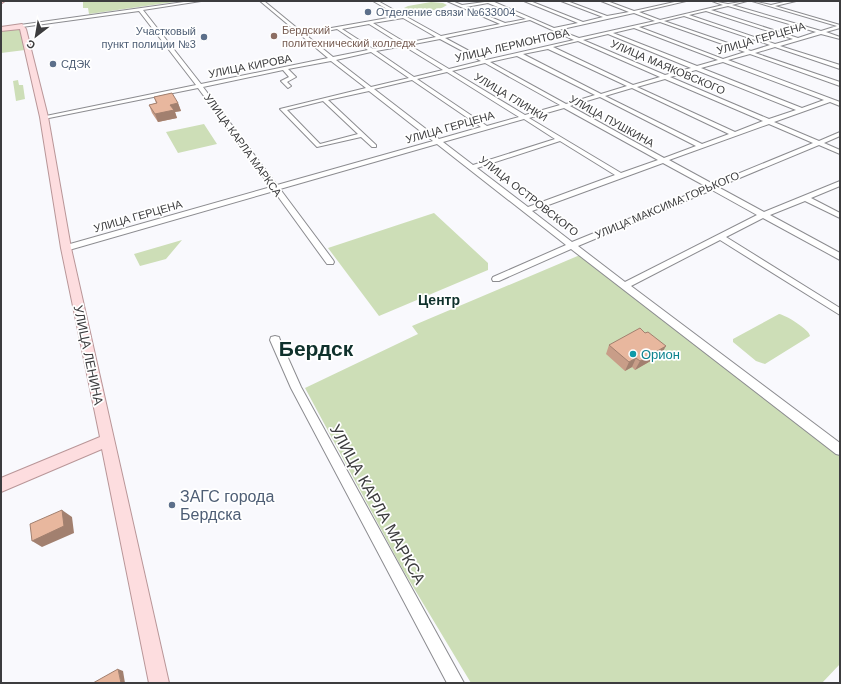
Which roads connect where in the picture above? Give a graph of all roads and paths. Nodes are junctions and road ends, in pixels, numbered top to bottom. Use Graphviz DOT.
graph roads {
  1 [pos="199,1"];
  2 [pos="262,1"];
  3 [pos="375,1"];
  4 [pos="449,1"];
  5 [pos="489,1"];
  6 [pos="526,1"];
  7 [pos="563,1"];
  8 [pos="617,1"];
  9 [pos="684,1"];
  10 [pos="714,1"];
  11 [pos="745,1"];
  12 [pos="754,1"];
  13 [pos="794,1"];
  14 [pos="605,2"];
  15 [pos="728,5"];
  16 [pos="769,5"];
  17 [pos="463,6"];
  18 [pos="141,10"];
  19 [pos="706,10"];
  20 [pos="634,12"];
  21 [pos="684,15"];
  22 [pos="402,17"];
  23 [pos="608,18"];
  24 [pos="530,19"];
  25 [pos="659,21"];
  26 [pos="370,23"];
  27 [pos="582,23"];
  28 [pos="504,24"];
  29 [pos="22,26"];
  30 [pos="840,26"];
  31 [pos="634,27"];
  32 [pos="338,28"];
  33 [pos="1,29"];
  34 [pos="554,29"];
  35 [pos="608,33"];
  36 [pos="821,33"];
  37 [pos="303,34"];
  38 [pos="440,37"];
  39 [pos="840,38"];
  40 [pos="797,39"];
  41 [pos="579,40"];
  42 [pos="405,44"];
  43 [pos="774,46"];
  44 [pos="548,47"];
  45 [pos="373,51"];
  46 [pos="751,52"];
  47 [pos="518,54"];
  48 [pos="333,60"];
  49 [pos="724,60"];
  50 [pos="485,62"];
  51 [pos="840,67"];
  52 [pos="696,68"];
  53 [pos="284,70"];
  54 [pos="448,70"];
  55 [pos="667,77"];
  56 [pos="413,78"];
  57 [pos="840,84"];
  58 [pos="200,86"];
  59 [pos="288,86"];
  60 [pos="633,86"];
  61 [pos="370,88"];
  62 [pos="600,95"];
  63 [pos="324,99"];
  64 [pos="830,100"];
  65 [pos="840,104"];
  66 [pos="564,106"];
  67 [pos="802,110"];
  68 [pos="44,117"];
  69 [pos="524,117"];
  70 [pos="770,121"];
  71 [pos="486,128"];
  72 [pos="734,134"];
  73 [pos="840,134"];
  74 [pos="362,135"];
  75 [pos="561,139"];
  76 [pos="439,141"];
  77 [pos="819,143"];
  78 [pos="374,146"];
  79 [pos="701,146"];
  80 [pos="840,152"];
  81 [pos="663,160"];
  82 [pos="473,167"];
  83 [pos="621,176"];
  84 [pos="840,183"];
  85 [pos="711,186"];
  86 [pos="274,188"];
  87 [pos="805,198"];
  88 [pos="528,210"];
  89 [pos="763,215"];
  90 [pos="840,216"];
  91 [pos="720,237"];
  92 [pos="572,245"];
  93 [pos="66,248"];
  94 [pos="840,257"];
  95 [pos="330,262"];
  96 [pos="496,279"];
  97 [pos="624,286"];
  98 [pos="840,312"];
  99 [pos="275,340"];
  100 [pos="108,440"];
  101 [pos="840,450"];
  102 [pos="1,485"];
  103 [pos="159,683"];
  104 [pos="456,683"];
  1 -- 18 [label="street"];
  2 -- 37 [label="street, УЛИЦА ОСТРОВСКОГО"];
  3 -- 22 [label="street, УЛИЦА ПУШКИНА"];
  4 -- 17 [label="street"];
  5 -- 17 [label="street"];
  5 -- 24 [label="street, УЛИЦА МАЯКОВСКОГО"];
  6 -- 27 [label="street"];
  7 -- 23 [label="street"];
  8 -- 14 [label="street"];
  9 -- 20 [label="street"];
  10 -- 15 [label="street"];
  11 -- 15 [label="street, УЛИЦА ЛЕРМОНТОВА"];
  12 -- 16 [label="street"];
  13 -- 16 [label="street"];
  14 -- 20 [label="street"];
  15 -- 19 [label="street, УЛИЦА ЛЕРМОНТОВА"];
  15 -- 36 [label="street"];
  16 -- 30 [label="street"];
  17 -- 28 [label="street"];
  18 -- 29 [label="street"];
  18 -- 58 [label="street, УЛИЦА КАРЛА МАРКСА"];
  19 -- 21 [label="street, УЛИЦА ЛЕРМОНТОВА"];
  19 -- 40 [label="street"];
  20 -- 23 [label="street"];
  20 -- 25 [label="street"];
  21 -- 25 [label="street, УЛИЦА ЛЕРМОНТОВА"];
  21 -- 43 [label="street"];
  22 -- 26 [label="street"];
  22 -- 38 [label="street, УЛИЦА ПУШКИНА"];
  23 -- 27 [label="street"];
  24 -- 28 [label="street, УЛИЦА КИРОВА"];
  24 -- 34 [label="street, УЛИЦА МАЯКОВСКОГО"];
  25 -- 31 [label="street, УЛИЦА ЛЕРМОНТОВА"];
  25 -- 46 [label="street"];
  26 -- 32 [label="street"];
  26 -- 42 [label="street, УЛИЦА ГЛИНКИ"];
  27 -- 34 [label="street"];
  28 -- 38 [label="street, УЛИЦА КИРОВА"];
  29 -- 33 [label="main road"];
  29 -- 68 [label="main road, УЛИЦА ЛЕНИНА"];
  30 -- 36 [label="street, УЛИЦА ГЕРЦЕНА"];
  31 -- 35 [label="street, УЛИЦА ЛЕРМОНТОВА"];
  31 -- 49 [label="street"];
  32 -- 37 [label="street"];
  32 -- 45 [label="street"];
  34 -- 41 [label="street, УЛИЦА МАЯКОВСКОГО"];
  35 -- 41 [label="street, УЛИЦА ЛЕРМОНТОВА"];
  35 -- 52 [label="street"];
  36 -- 39 [label="street"];
  36 -- 40 [label="street, УЛИЦА ГЕРЦЕНА"];
  37 -- 48 [label="street, УЛИЦА ОСТРОВСКОГО"];
  38 -- 42 [label="street, УЛИЦА КИРОВА"];
  38 -- 50 [label="street, УЛИЦА ПУШКИНА"];
  40 -- 43 [label="street, УЛИЦА ГЕРЦЕНА"];
  41 -- 44 [label="street, УЛИЦА ЛЕРМОНТОВА"];
  41 -- 55 [label="street, УЛИЦА МАЯКОВСКОГО"];
  42 -- 45 [label="street, УЛИЦА КИРОВА"];
  42 -- 54 [label="street, УЛИЦА ГЛИНКИ"];
  43 -- 46 [label="street, УЛИЦА ГЕРЦЕНА"];
  43 -- 51 [label="street"];
  44 -- 47 [label="street, УЛИЦА ЛЕРМОНТОВА"];
  44 -- 60 [label="street"];
  45 -- 48 [label="street, УЛИЦА КИРОВА"];
  45 -- 56 [label="street"];
  46 -- 49 [label="street, УЛИЦА ГЕРЦЕНА"];
  46 -- 57 [label="street"];
  47 -- 50 [label="street, УЛИЦА ЛЕРМОНТОВА"];
  47 -- 62 [label="street"];
  48 -- 53 [label="street, УЛИЦА КИРОВА"];
  48 -- 61 [label="street, УЛИЦА ОСТРОВСКОГО"];
  49 -- 52 [label="street, УЛИЦА ГЕРЦЕНА"];
  49 -- 64 [label="street"];
  50 -- 54 [label="street, УЛИЦА ЛЕРМОНТОВА"];
  50 -- 66 [label="street, УЛИЦА ПУШКИНА"];
  52 -- 55 [label="street, УЛИЦА ГЕРЦЕНА"];
  52 -- 67 [label="street"];
  53 -- 58 [label="street, УЛИЦА КИРОВА"];
  53 -- 59 [label="street"];
  54 -- 56 [label="street, УЛИЦА ЛЕРМОНТОВА"];
  54 -- 69 [label="street, УЛИЦА ГЛИНКИ"];
  55 -- 60 [label="street, УЛИЦА ГЕРЦЕНА"];
  55 -- 70 [label="street, УЛИЦА МАЯКОВСКОГО"];
  56 -- 61 [label="street, УЛИЦА ЛЕРМОНТОВА"];
  56 -- 71 [label="street"];
  58 -- 68 [label="street, УЛИЦА КИРОВА"];
  58 -- 86 [label="street, УЛИЦА КАРЛА МАРКСА"];
  60 -- 62 [label="street, УЛИЦА ГЕРЦЕНА"];
  60 -- 72 [label="street"];
  61 -- 63 [label="street, УЛИЦА ЛЕРМОНТОВА"];
  61 -- 76 [label="street, УЛИЦА ОСТРОВСКОГО"];
  62 -- 66 [label="street, УЛИЦА ГЕРЦЕНА"];
  62 -- 79 [label="street"];
  63 -- 74 [label="street"];
  63 -- 74 [label="street, УЛИЦА ЛЕРМОНТОВА"];
  64 -- 65 [label="street"];
  64 -- 67 [label="street"];
  66 -- 69 [label="street, УЛИЦА ГЕРЦЕНА"];
  66 -- 81 [label="street, УЛИЦА ПУШКИНА"];
  67 -- 70 [label="street"];
  68 -- 93 [label="main road, УЛИЦА ЛЕНИНА"];
  69 -- 71 [label="street, УЛИЦА ГЕРЦЕНА"];
  69 -- 75 [label="street, УЛИЦА ГЛИНКИ"];
  70 -- 72 [label="street"];
  70 -- 77 [label="street, УЛИЦА МАЯКОВСКОГО"];
  71 -- 76 [label="street, УЛИЦА ГЕРЦЕНА"];
  72 -- 79 [label="street"];
  73 -- 77 [label="street, УЛИЦА МАКСИМА ГОРЬКОГО"];
  74 -- 78 [label="street"];
  75 -- 82 [label="street"];
  75 -- 83 [label="street, УЛИЦА ГЛИНКИ"];
  76 -- 82 [label="street, УЛИЦА ОСТРОВСКОГО"];
  76 -- 86 [label="street, УЛИЦА ГЕРЦЕНА"];
  77 -- 80 [label="street, УЛИЦА МАЯКОВСКОГО"];
  77 -- 85 [label="street, УЛИЦА МАКСИМА ГОРЬКОГО"];
  79 -- 81 [label="street"];
  81 -- 83 [label="street"];
  81 -- 85 [label="street, УЛИЦА ПУШКИНА"];
  82 -- 88 [label="street, УЛИЦА ОСТРОВСКОГО"];
  83 -- 88 [label="street"];
  84 -- 87 [label="street"];
  85 -- 89 [label="street, УЛИЦА ПУШКИНА"];
  85 -- 92 [label="street, УЛИЦА МАКСИМА ГОРЬКОГО"];
  86 -- 93 [label="street, УЛИЦА ГЕРЦЕНА"];
  86 -- 95 [label="street, УЛИЦА КАРЛА МАРКСА"];
  87 -- 89 [label="street"];
  87 -- 90 [label="street"];
  88 -- 92 [label="street, УЛИЦА ОСТРОВСКОГО"];
  89 -- 91 [label="street"];
  89 -- 94 [label="street, УЛИЦА ПУШКИНА"];
  91 -- 97 [label="street"];
  91 -- 98 [label="street"];
  92 -- 96 [label="street, УЛИЦА МАКСИМА ГОРЬКОГО"];
  92 -- 97 [label="street, УЛИЦА ОСТРОВСКОГО"];
  93 -- 100 [label="main road, УЛИЦА ЛЕНИНА"];
  97 -- 101 [label="street, УЛИЦА ОСТРОВСКОГО"];
  99 -- 104 [label="street, УЛИЦА КАРЛА МАРКСА"];
  100 -- 102 [label="main road"];
  100 -- 103 [label="main road, УЛИЦА ЛЕНИНА"];
}
